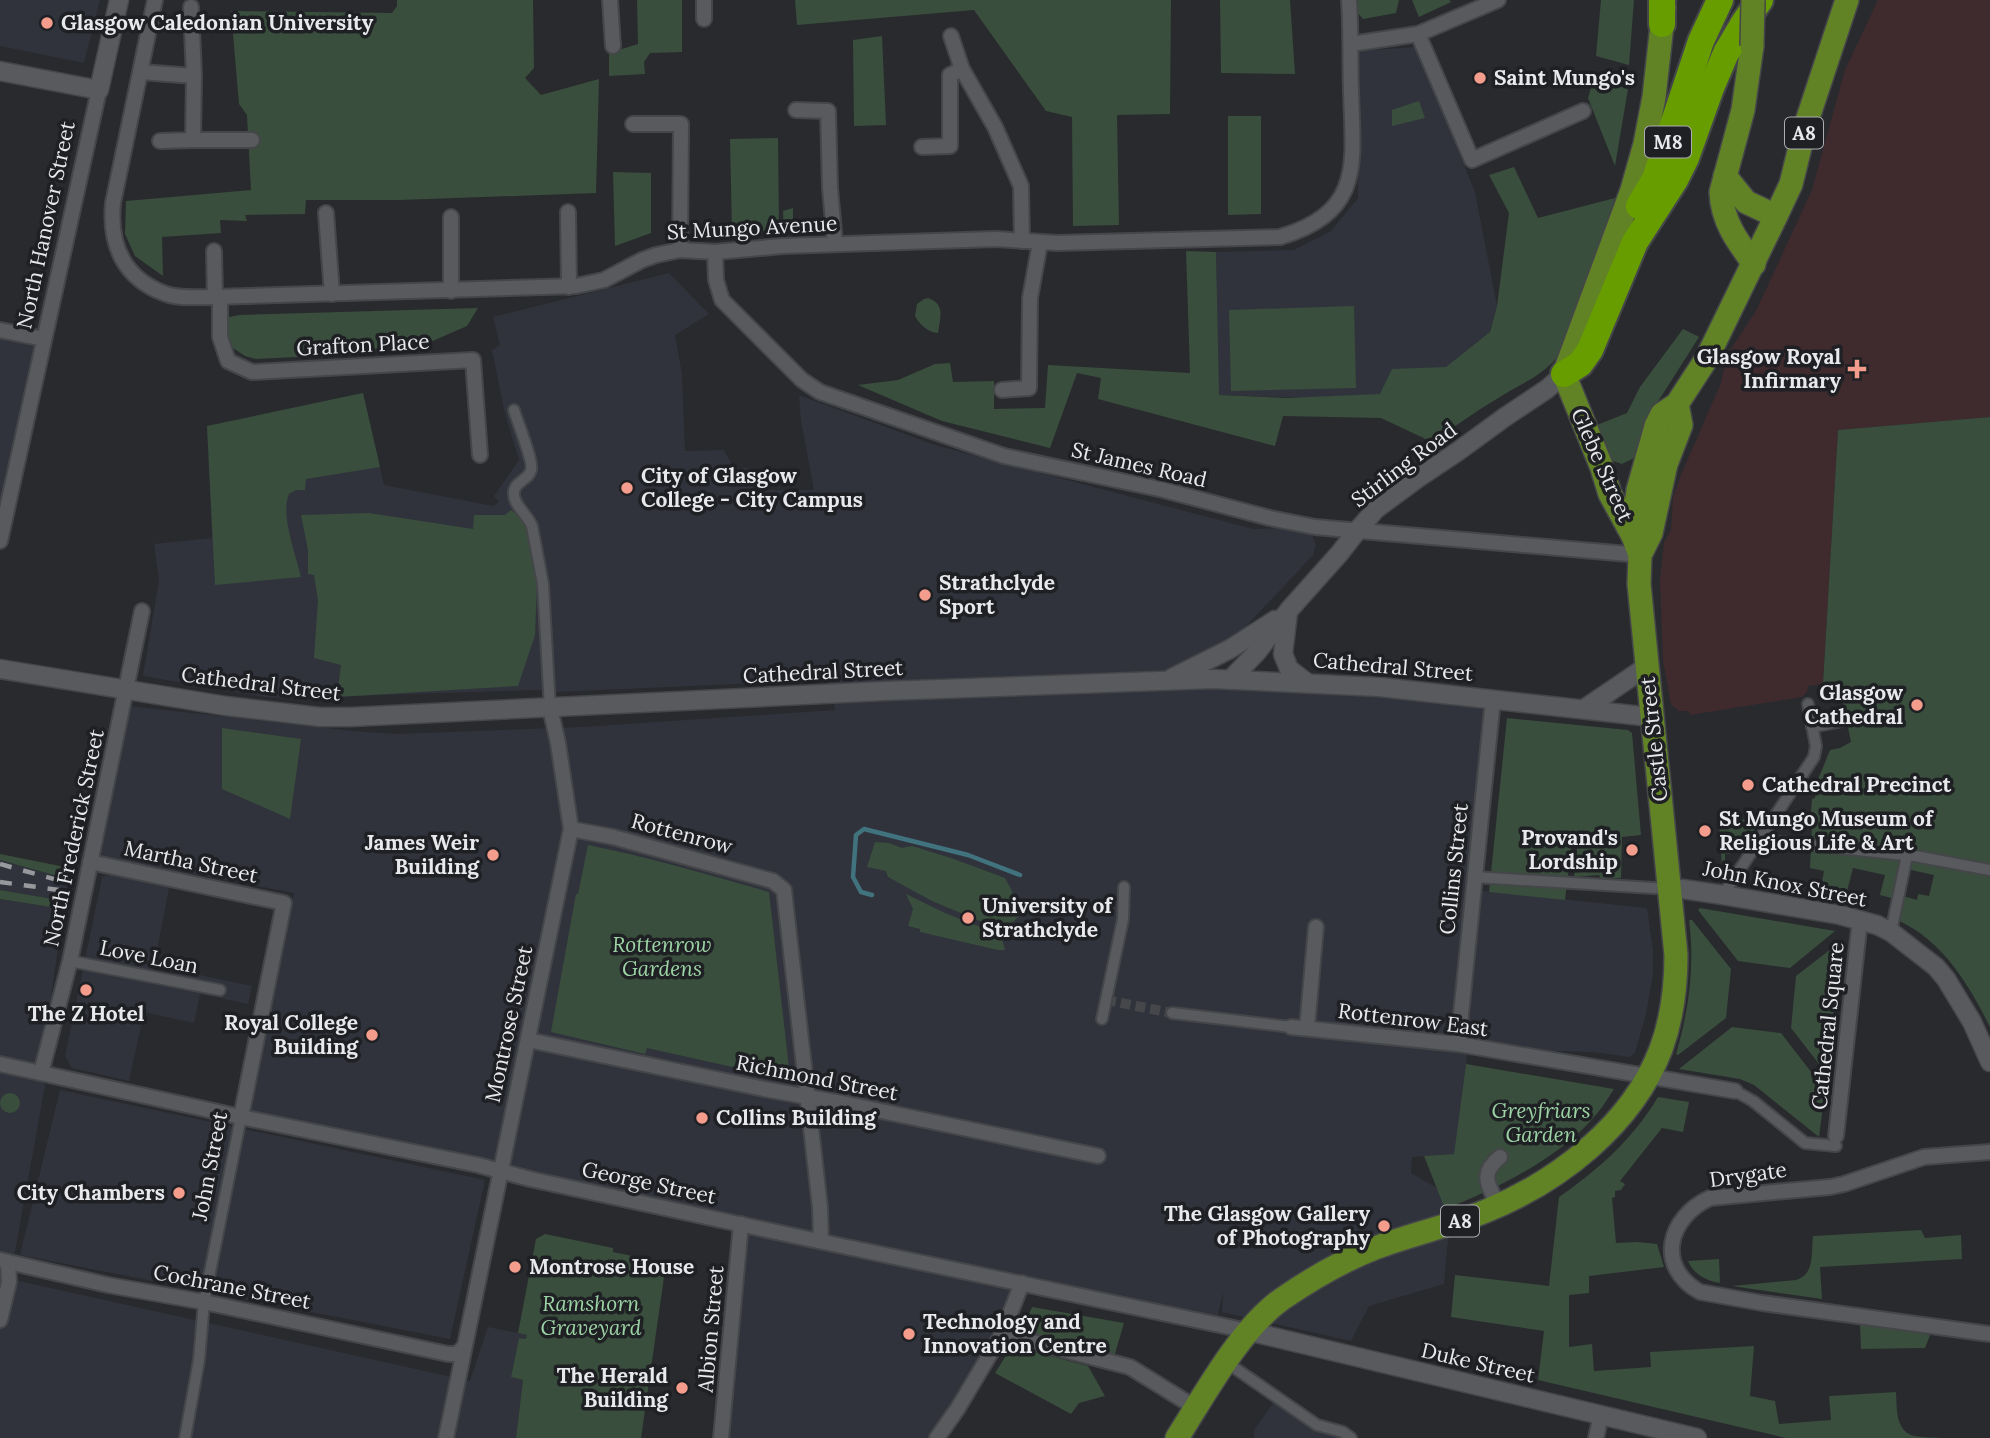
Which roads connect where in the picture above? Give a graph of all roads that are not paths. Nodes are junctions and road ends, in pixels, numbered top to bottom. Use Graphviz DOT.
graph roads {
  1 [pos="119,0"];
  2 [pos="155,0"];
  3 [pos="610,0"];
  4 [pos="705,0"];
  5 [pos="1349,0"];
  6 [pos="1498,0"];
  7 [pos="1720,0"];
  8 [pos="1753,0"];
  9 [pos="1760,0"];
  10 [pos="1847,0"];
  11 [pos="191,6"];
  12 [pos="1663,8"];
  13 [pos="704,19"];
  14 [pos="1418,34"];
  15 [pos="951,36"];
  16 [pos="1351,44"];
  17 [pos="613,46"];
  18 [pos="962,69"];
  19 [pos="0,71"];
  20 [pos="141,72"];
  21 [pos="194,76"];
  22 [pos="99,90"];
  23 [pos="796,110"];
  24 [pos="1583,111"];
  25 [pos="633,124"];
  26 [pos="192,140"];
  27 [pos="252,140"];
  28 [pos="160,141"];
  29 [pos="922,147"];
  30 [pos="1725,176"];
  31 [pos="326,212"];
  32 [pos="568,212"];
  33 [pos="1776,216"];
  34 [pos="451,218"];
  35 [pos="1022,241"];
  36 [pos="1040,243"];
  37 [pos="835,244"];
  38 [pos="680,250"];
  39 [pos="214,251"];
  40 [pos="715,252"];
  41 [pos="1754,264"];
  42 [pos="1599,277"];
  43 [pos="569,287"];
  44 [pos="451,291"];
  45 [pos="332,294"];
  46 [pos="217,298"];
  47 [pos="0,330"];
  48 [pos="44,339"];
  49 [pos="1564,374"];
  50 [pos="1002,390"];
  51 [pos="1677,404"];
  52 [pos="514,410"];
  53 [pos="480,455"];
  54 [pos="1665,464"];
  55 [pos="1602,468"];
  56 [pos="1642,475"];
  57 [pos="1357,531"];
  58 [pos="0,541"];
  59 [pos="1637,545"];
  60 [pos="1289,610"];
  61 [pos="142,611"];
  62 [pos="1646,667"];
  63 [pos="0,668"];
  64 [pos="1230,680"];
  65 [pos="1165,681"];
  66 [pos="1306,682"];
  67 [pos="126,689"];
  68 [pos="1493,699"];
  69 [pos="1808,704"];
  70 [pos="550,708"];
  71 [pos="1584,709"];
  72 [pos="1651,717"];
  73 [pos="1846,720"];
  74 [pos="1812,727"];
  75 [pos="571,829"];
  76 [pos="1761,840"];
  77 [pos="1907,855"];
  78 [pos="90,862"];
  79 [pos="1989,869"];
  80 [pos="1474,877"];
  81 [pos="1124,887"];
  82 [pos="1670,889"];
  83 [pos="1723,895"];
  84 [pos="284,903"];
  85 [pos="1860,920"];
  86 [pos="1316,927"];
  87 [pos="1891,932"];
  88 [pos="70,961"];
  89 [pos="220,990"];
  90 [pos="1172,1013"];
  91 [pos="1102,1018"];
  92 [pos="1292,1027"];
  93 [pos="1307,1028"];
  94 [pos="528,1040"];
  95 [pos="1458,1044"];
  96 [pos="1990,1062"];
  97 [pos="0,1064"];
  98 [pos="41,1073"];
  99 [pos="1648,1077"];
  100 [pos="1735,1091"];
  101 [pos="808,1097"];
  102 [pos="241,1117"];
  103 [pos="1836,1141"];
  104 [pos="1990,1152"];
  105 [pos="1098,1156"];
  106 [pos="1500,1157"];
  107 [pos="502,1171"];
  108 [pos="1499,1205"];
  109 [pos="741,1224"];
  110 [pos="821,1241"];
  111 [pos="4,1261"];
  112 [pos="1022,1283"];
  113 [pos="204,1302"];
  114 [pos="0,1320"];
  115 [pos="1248,1331"];
  116 [pos="1002,1334"];
  117 [pos="1990,1334"];
  118 [pos="464,1347"];
  119 [pos="448,1354"];
  120 [pos="1226,1362"];
  121 [pos="457,1382"];
  122 [pos="1196,1408"];
  123 [pos="1601,1415"];
  124 [pos="185,1438"];
  125 [pos="446,1438"];
  126 [pos="721,1438"];
  127 [pos="937,1438"];
  128 [pos="1177,1438"];
  129 [pos="1351,1438"];
  130 [pos="1596,1438"];
  131 [pos="1698,1438"];
  1 -- 22 [label="street, North Hanover Street"];
  2 -- 20 [label="street, St Mungo Avenue"];
  3 -- 17 [label="street"];
  4 -- 13 [label="street"];
  5 -- 16 [label="street, St Mungo Avenue"];
  6 -- 14 [label="street"];
  7 -- 42 [label="highway, M8"];
  8 -- 30 [label="main road, bridge"];
  9 -- 49 [label="highway, M8"];
  10 -- 33 [label="main road, Castle Street / A8"];
  11 -- 21 [label="street"];
  12 -- 42 [label="main road"];
  14 -- 16 [label="street"];
  14 -- 24 [label="street"];
  15 -- 18 [label="street"];
  16 -- 36 [label="street, St Mungo Avenue"];
  18 -- 29 [label="street"];
  18 -- 35 [label="street"];
  19 -- 22 [label="street"];
  20 -- 21 [label="street"];
  20 -- 46 [label="street, St Mungo Avenue"];
  21 -- 26 [label="street"];
  22 -- 48 [label="street, North Hanover Street"];
  23 -- 37 [label="street"];
  25 -- 38 [label="street"];
  26 -- 27 [label="street"];
  26 -- 28 [label="street"];
  30 -- 33 [label="main road"];
  30 -- 41 [label="main road"];
  31 -- 45 [label="street"];
  32 -- 43 [label="street"];
  33 -- 41 [label="main road, Castle Street / A8"];
  34 -- 44 [label="street"];
  35 -- 36 [label="street, St Mungo Avenue"];
  35 -- 37 [label="street, St Mungo Avenue"];
  36 -- 50 [label="street"];
  37 -- 40 [label="street, St Mungo Avenue"];
  38 -- 40 [label="street, St Mungo Avenue"];
  38 -- 43 [label="street, St Mungo Avenue"];
  39 -- 46 [label="street"];
  40 -- 57 [label="street, St James Road"];
  41 -- 51 [label="main road, Castle Street / A8"];
  42 -- 49 [label="main road"];
  43 -- 44 [label="street, St Mungo Avenue"];
  44 -- 45 [label="street, St Mungo Avenue"];
  45 -- 46 [label="street, St Mungo Avenue"];
  46 -- 53 [label="street, Grafton Place"];
  47 -- 48 [label="street"];
  48 -- 58 [label="street, North Hanover Street"];
  49 -- 55 [label="main road, Glebe Street"];
  49 -- 57 [label="street, Stirling Road"];
  51 -- 54 [label="main road, Castle Street / A8"];
  51 -- 56 [label="main road, Castle Street"];
  52 -- 70 [label="street"];
  54 -- 56 [label="main road"];
  54 -- 59 [label="main road, Castle Street / A8"];
  55 -- 56 [label="main road"];
  55 -- 59 [label="main road, Glebe Street"];
  56 -- 59 [label="main road, Castle Street"];
  57 -- 59 [label="street, St James Road"];
  57 -- 60 [label="street, Stirling Road"];
  59 -- 62 [label="main road, Castle Street / A8"];
  60 -- 64 [label="street, Stirling Road"];
  60 -- 65 [label="street, Stirling Road"];
  60 -- 66 [label="street"];
  61 -- 67 [label="street, North Frederick Street"];
  62 -- 71 [label="street"];
  62 -- 72 [label="main road, Castle Street / A8"];
  63 -- 67 [label="street, Cathedral Street"];
  64 -- 65 [label="street, Cathedral Street"];
  64 -- 66 [label="street, Cathedral Street"];
  65 -- 70 [label="street, Cathedral Street"];
  66 -- 68 [label="street, Cathedral Street"];
  67 -- 70 [label="street, Cathedral Street"];
  67 -- 78 [label="street, North Frederick Street"];
  68 -- 71 [label="street, Cathedral Street"];
  68 -- 80 [label="street, Collins Street"];
  69 -- 74 [label="street"];
  70 -- 75 [label="street, Montrose Street"];
  71 -- 72 [label="street, Cathedral Street"];
  72 -- 82 [label="main road, Castle Street / A8"];
  73 -- 74 [label="street"];
  74 -- 76 [label="street"];
  75 -- 94 [label="street, Montrose Street"];
  75 -- 101 [label="street, Rottenrow"];
  76 -- 77 [label="street"];
  76 -- 83 [label="street"];
  77 -- 79 [label="street"];
  77 -- 87 [label="street"];
  78 -- 84 [label="street, Martha Street"];
  78 -- 88 [label="street, North Frederick Street"];
  80 -- 82 [label="street"];
  80 -- 95 [label="street, Collins Street"];
  81 -- 91 [label="street"];
  82 -- 83 [label="street, John Knox Street"];
  82 -- 99 [label="main road, Castle Street / A8"];
  83 -- 85 [label="street, John Knox Street"];
  84 -- 102 [label="street, John Street"];
  85 -- 87 [label="street, John Knox Street"];
  85 -- 103 [label="street, Cathedral Square"];
  86 -- 93 [label="street"];
  87 -- 96 [label="street, John Knox Street"];
  88 -- 89 [label="street, Love Loan"];
  88 -- 98 [label="street, North Frederick Street"];
  90 -- 92 [label="street, Rottenrow East"];
  92 -- 93 [label="street, Rottenrow East"];
  93 -- 95 [label="street, Rottenrow East"];
  94 -- 101 [label="street, Richmond Street"];
  94 -- 107 [label="street, Montrose Street"];
  95 -- 99 [label="street, Rottenrow East"];
  97 -- 98 [label="street, George Street"];
  98 -- 102 [label="street, George Street"];
  99 -- 100 [label="street, Cathedral Square"];
  99 -- 108 [label="main road, A8"];
  100 -- 103 [label="street, Cathedral Square"];
  101 -- 105 [label="street, Richmond Street"];
  101 -- 110 [label="street"];
  102 -- 107 [label="street, George Street"];
  102 -- 113 [label="street, John Street"];
  104 -- 117 [label="street, Drygate"];
  106 -- 108 [label="street"];
  107 -- 109 [label="street, George Street"];
  107 -- 118 [label="street, Montrose Street"];
  108 -- 115 [label="main road, A8"];
  109 -- 110 [label="street, George Street"];
  109 -- 126 [label="street, Albion Street"];
  110 -- 112 [label="street, George Street"];
  111 -- 113 [label="street, Cochrane Street"];
  111 -- 114 [label="street"];
  112 -- 115 [label="street, George Street"];
  112 -- 116 [label="street"];
  113 -- 119 [label="street, Cochrane Street"];
  113 -- 124 [label="street, John Street"];
  115 -- 120 [label="main road, A8"];
  115 -- 123 [label="street, Duke Street"];
  116 -- 122 [label="street"];
  116 -- 127 [label="street"];
  118 -- 119 [label="street"];
  118 -- 121 [label="street, Montrose Street"];
  119 -- 121 [label="street, Montrose Street"];
  120 -- 122 [label="main road, A8"];
  120 -- 129 [label="street"];
  121 -- 125 [label="street, Montrose Street"];
  122 -- 128 [label="main road, A8"];
  123 -- 130 [label="street"];
  123 -- 131 [label="street, Duke Street"];
}
